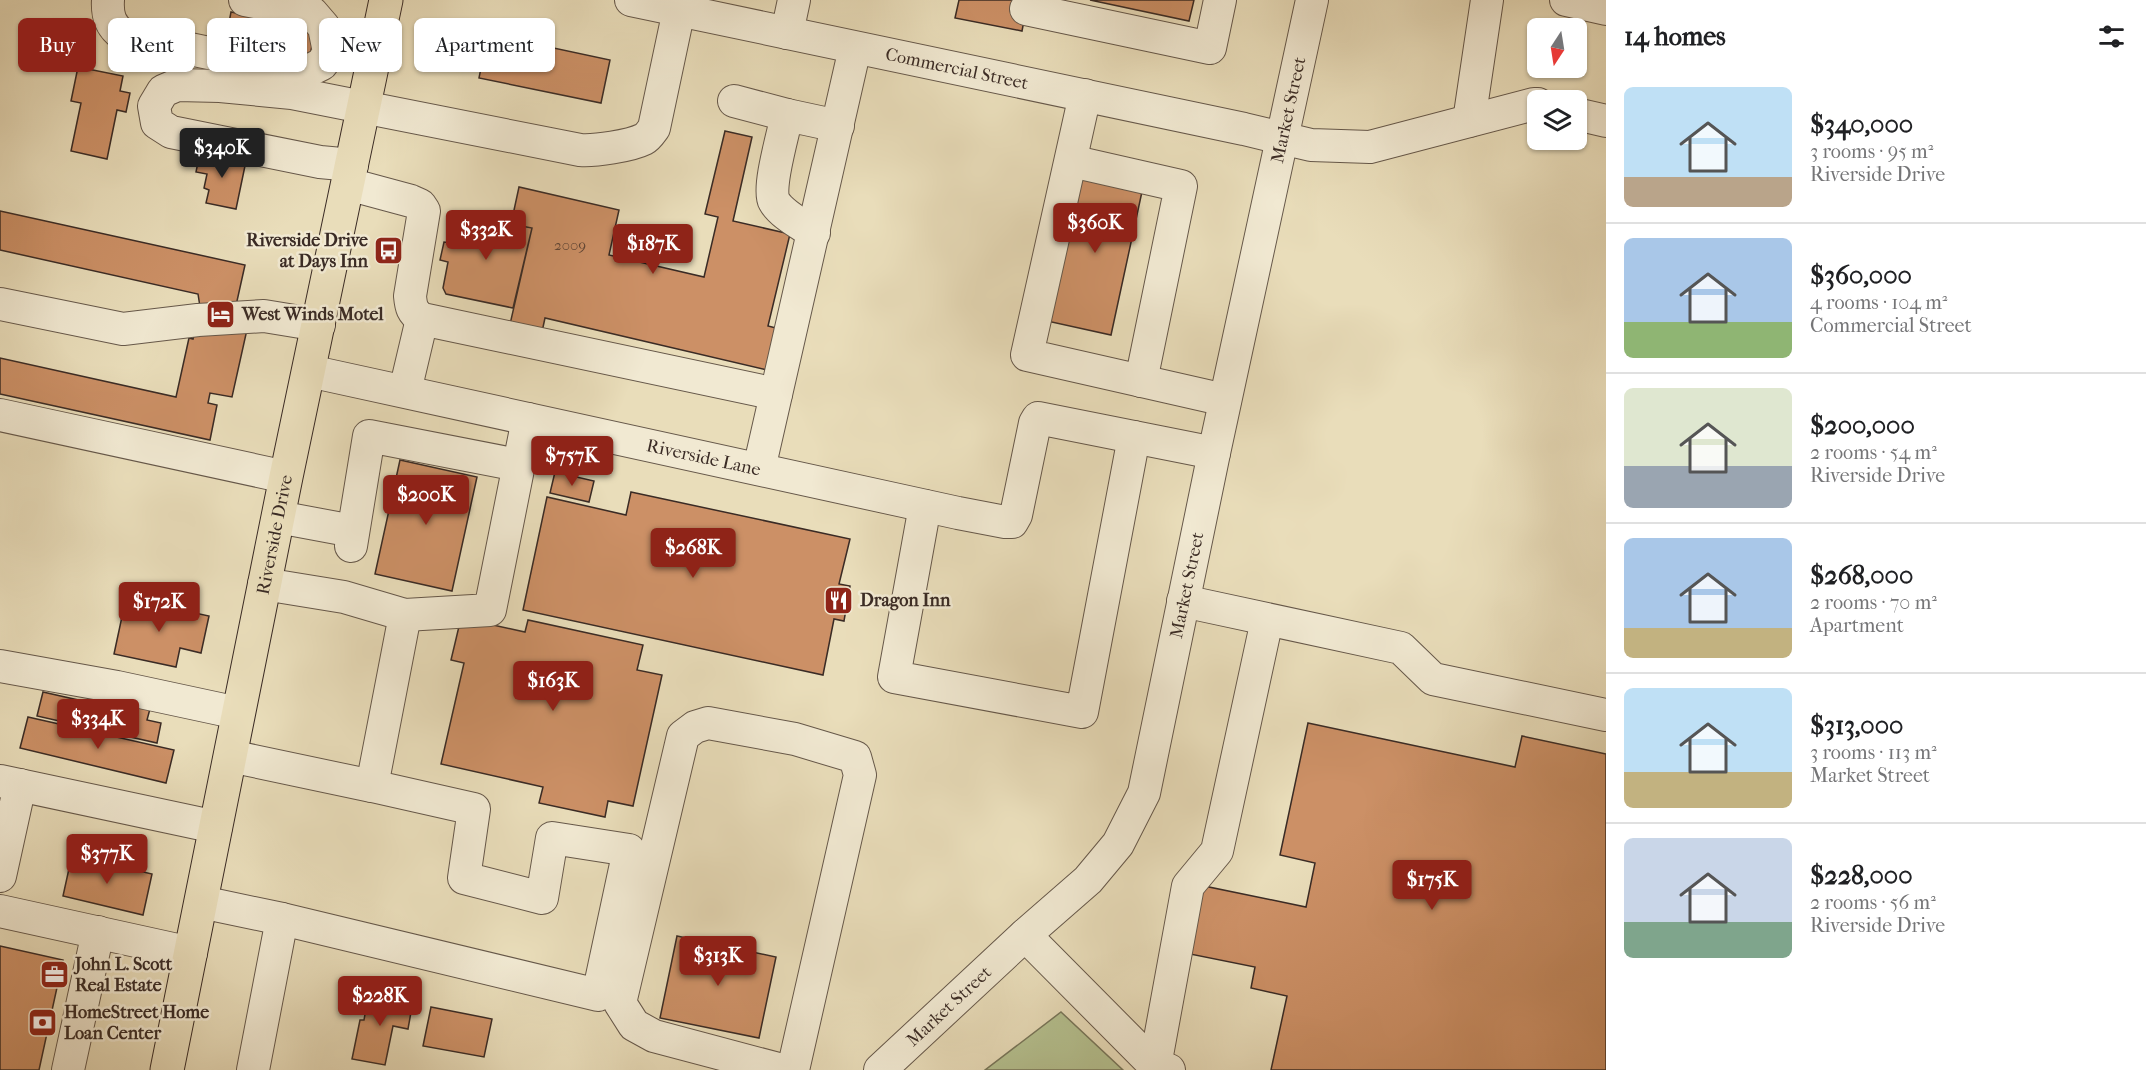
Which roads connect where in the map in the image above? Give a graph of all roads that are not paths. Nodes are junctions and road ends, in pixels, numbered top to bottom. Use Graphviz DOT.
graph roads {
  1 [pos="108,0"];
  2 [pos="245,0"];
  3 [pos="386,0"];
  4 [pos="632,0"];
  5 [pos="794,0"];
  6 [pos="1220,0"];
  7 [pos="1312,0"];
  8 [pos="1487,0"];
  9 [pos="1566,0"];
  10 [pos="669,6"];
  11 [pos="1026,9"];
  12 [pos="1606,9"];
  13 [pos="382,18"];
  14 [pos="319,21"];
  15 [pos="787,33"];
  16 [pos="855,48"];
  17 [pos="319,66"];
  18 [pos="371,72"];
  19 [pos="1085,95"];
  20 [pos="734,102"];
  21 [pos="364,106"];
  22 [pos="1527,106"];
  23 [pos="787,115"];
  24 [pos="1587,117"];
  25 [pos="1469,121"];
  26 [pos="1606,121"];
  27 [pos="838,126"];
  28 [pos="1281,137"];
  29 [pos="1071,161"];
  30 [pos="350,175"];
  31 [pos="814,233"];
  32 [pos="0,304"];
  33 [pos="422,319"];
  34 [pos="318,325"];
  35 [pos="309,370"];
  36 [pos="1141,381"];
  37 [pos="405,392"];
  38 [pos="776,394"];
  39 [pos="1225,400"];
  40 [pos="0,415"];
  41 [pos="528,418"];
  42 [pos="1134,437"];
  43 [pos="1214,453"];
  44 [pos="518,465"];
  45 [pos="759,469"];
  46 [pos="286,477"];
  47 [pos="925,506"];
  48 [pos="278,517"];
  49 [pos="264,584"];
  50 [pos="1183,602"];
  51 [pos="405,615"];
  52 [pos="1267,620"];
  53 [pos="0,666"];
  54 [pos="238,713"];
  55 [pos="1606,715"];
  56 [pos="230,756"];
  57 [pos="10,783"];
  58 [pos="372,786"];
  59 [pos="216,827"];
  60 [pos="0,876"];
  61 [pos="201,902"];
  62 [pos="0,911"];
  63 [pos="282,919"];
  64 [pos="98,932"];
  65 [pos="1025,935"];
  66 [pos="191,953"];
  67 [pos="1162,1068"];
  68 [pos="68,1070"];
  69 [pos="167,1070"];
  70 [pos="253,1070"];
  71 [pos="782,1070"];
  72 [pos="793,1070"];
  73 [pos="880,1070"];
  1 -- 17 [label="street"];
  2 -- 14 [label="street"];
  3 -- 13 [label="main road, Riverside Drive"];
  4 -- 10 [label="street, Commercial Street"];
  5 -- 15 [label="street"];
  6 -- 11 [label="street"];
  7 -- 28 [label="street, Market Street"];
  8 -- 25 [label="street"];
  9 -- 12 [label="street"];
  10 -- 15 [label="street, Commercial Street"];
  10 -- 21 [label="street"];
  15 -- 16 [label="street, Commercial Street"];
  16 -- 19 [label="street, Commercial Street"];
  16 -- 27 [label="street"];
  18 -- 21 [label="main road, Riverside Drive"];
  19 -- 28 [label="street, Commercial Street"];
  19 -- 29 [label="street"];
  20 -- 23 [label="street"];
  21 -- 30 [label="main road, Riverside Drive"];
  21 -- 30 [label="street"];
  22 -- 25 [label="street, Commercial Street"];
  23 -- 27 [label="street"];
  23 -- 31 [label="street"];
  24 -- 26 [label="street"];
  25 -- 28 [label="street, Commercial Street"];
  27 -- 31 [label="street"];
  28 -- 39 [label="street, Market Street"];
  29 -- 36 [label="street"];
  29 -- 36 [label="street"];
  30 -- 33 [label="street"];
  30 -- 34 [label="main road, Riverside Drive"];
  31 -- 38 [label="street"];
  32 -- 34 [label="street"];
  33 -- 37 [label="street"];
  33 -- 38 [label="street"];
  34 -- 35 [label="main road, Riverside Drive"];
  35 -- 37 [label="street, Riverside Lane"];
  35 -- 46 [label="main road, Riverside Drive"];
  36 -- 39 [label="street"];
  37 -- 41 [label="street, Riverside Lane"];
  38 -- 45 [label="street"];
  39 -- 43 [label="street, Market Street"];
  40 -- 46 [label="street"];
  41 -- 44 [label="street"];
  41 -- 45 [label="street, Riverside Lane"];
  42 -- 43 [label="street"];
  42 -- 47 [label="street, Riverside Lane"];
  42 -- 47 [label="street"];
  43 -- 50 [label="street, Market Street"];
  44 -- 48 [label="street"];
  44 -- 51 [label="street"];
  45 -- 47 [label="street, Riverside Lane"];
  46 -- 48 [label="main road, Riverside Drive"];
  48 -- 49 [label="main road, Riverside Drive"];
  49 -- 51 [label="street"];
  49 -- 54 [label="main road, Riverside Drive"];
  50 -- 52 [label="street"];
  50 -- 65 [label="street, Market Street"];
  51 -- 58 [label="street"];
  52 -- 55 [label="street"];
  52 -- 67 [label="street"];
  53 -- 54 [label="street"];
  54 -- 56 [label="main road, Riverside Drive"];
  56 -- 58 [label="street"];
  56 -- 59 [label="main road, Riverside Drive"];
  57 -- 59 [label="street"];
  57 -- 60 [label="street"];
  58 -- 63 [label="street"];
  59 -- 61 [label="main road, Riverside Drive"];
  61 -- 63 [label="street"];
  61 -- 66 [label="main road, Riverside Drive"];
  62 -- 64 [label="street"];
  63 -- 70 [label="street"];
  64 -- 66 [label="street"];
  64 -- 68 [label="street"];
  65 -- 67 [label="street"];
  65 -- 73 [label="street, Market Street"];
  66 -- 69 [label="main road, Riverside Drive"];
  71 -- 72 [label="street"];
}
